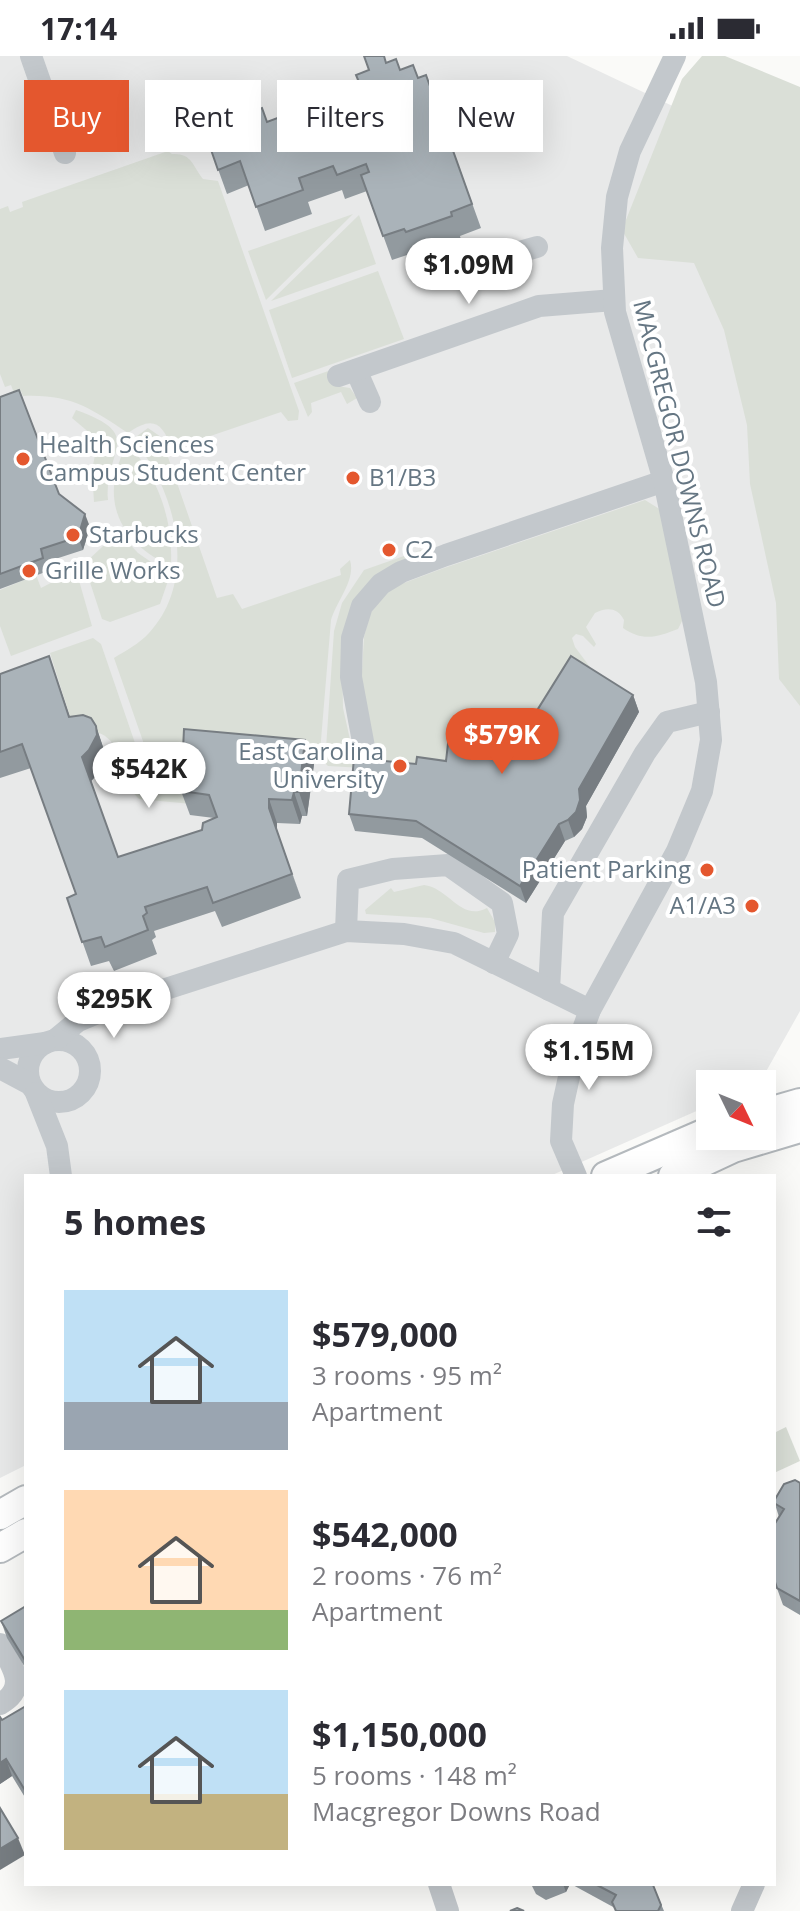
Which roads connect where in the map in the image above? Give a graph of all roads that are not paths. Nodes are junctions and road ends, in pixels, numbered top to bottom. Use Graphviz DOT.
graph roads {
  1 [pos="31,56"];
  2 [pos="675,56"];
  3 [pos="65,153"];
  4 [pos="537,247"];
  5 [pos="459,269"];
  6 [pos="614,300"];
  7 [pos="370,402"];
  8 [pos="664,481"];
  9 [pos="709,712"];
  10 [pos="364,747"];
  11 [pos="346,931"];
  12 [pos="494,963"];
  13 [pos="549,990"];
  14 [pos="109,1008"];
  15 [pos="590,1010"];
  16 [pos="50,1041"];
  17 [pos="0,1049"];
  18 [pos="87,1058"];
  19 [pos="0,1068"];
  20 [pos="33,1089"];
  21 [pos="75,1098"];
  22 [pos="800,1103"];
  23 [pos="776,1110"];
  24 [pos="800,1128"];
  25 [pos="696,1137"];
  26 [pos="57,1146"];
  27 [pos="61,1174"];
  28 [pos="575,1174"];
  29 [pos="611,1174"];
  30 [pos="677,1174"];
  31 [pos="24,1501"];
  32 [pos="0,1515"];
  33 [pos="24,1534"];
  34 [pos="0,1548"];
  35 [pos="0,1644"];
  36 [pos="0,1704"];
  37 [pos="440,1886"];
  38 [pos="753,1886"];
  39 [pos="448,1911"];
  40 [pos="742,1911"];
  1 -- 3 [label="street"];
  2 -- 6 [label="street, MACGREGOR DOWNS ROAD"];
  4 -- 5 [label="street"];
  6 -- 7 [label="street"];
  6 -- 8 [label="street, MACGREGOR DOWNS ROAD"];
  8 -- 9 [label="street, MACGREGOR DOWNS ROAD"];
  8 -- 10 [label="street"];
  9 -- 13 [label="street"];
  9 -- 15 [label="street, MACGREGOR DOWNS ROAD"];
  11 -- 12 [label="street"];
  11 -- 12 [label="street"];
  11 -- 14 [label="street"];
  12 -- 13 [label="street"];
  13 -- 15 [label="street"];
  14 -- 16 [label="street"];
  14 -- 18 [label="street"];
  15 -- 28 [label="street, MACGREGOR DOWNS ROAD"];
  16 -- 17 [label="street"];
  16 -- 18 [label="street"];
  16 -- 20 [label="street"];
  18 -- 21 [label="street"];
  19 -- 20 [label="street"];
  20 -- 21 [label="street"];
  20 -- 26 [label="street"];
  21 -- 26 [label="street"];
  22 -- 23 [label="main road"];
  24 -- 30 [label="main road"];
  25 -- 29 [label="main road"];
  26 -- 27 [label="street"];
  31 -- 32 [label="main road"];
  33 -- 34 [label="main road"];
  35 -- 36 [label="street"];
  37 -- 39 [label="street"];
  38 -- 40 [label="street"];
}
